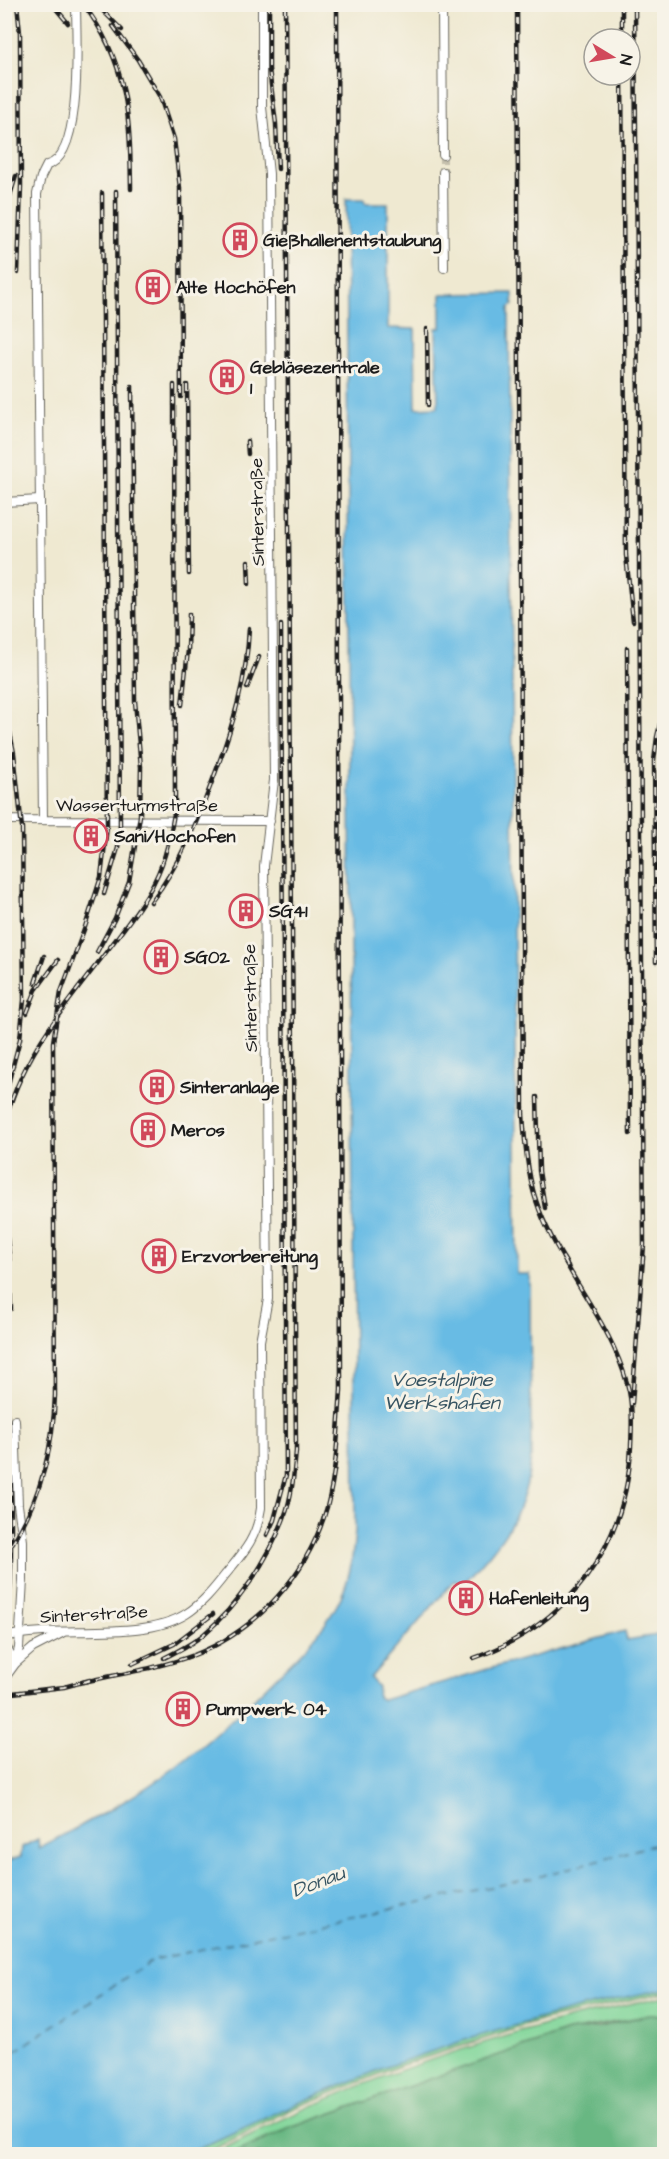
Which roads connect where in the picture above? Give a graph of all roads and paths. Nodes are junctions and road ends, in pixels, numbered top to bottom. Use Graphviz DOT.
graph roads {
  1 [pos="76,4"];
  2 [pos="262,4"];
  3 [pos="442,4"];
  4 [pos="443,155"];
  5 [pos="443,172"];
  6 [pos="444,268"];
  7 [pos="40,500"];
  8 [pos="4,502"];
  9 [pos="4,818"];
  10 [pos="43,820"];
  11 [pos="270,821"];
  12 [pos="15,1420"];
  13 [pos="68,1630"];
  14 [pos="19,1634"];
  15 [pos="4,1637"];
  16 [pos="4,1643"];
  17 [pos="15,1664"];
  18 [pos="6,1676"];
  1 -- 7 [label="street"];
  2 -- 11 [label="street, Sinterstraße"];
  3 -- 4 [label="street"];
  5 -- 6 [label="street"];
  7 -- 8 [label="street"];
  7 -- 10 [label="street"];
  9 -- 10 [label="street, Wasserturmstraße"];
  10 -- 11 [label="street, Wasserturmstraße"];
  11 -- 13 [label="street, Sinterstraße"];
  12 -- 14 [label="street"];
  13 -- 14 [label="street, Sinterstraße"];
  13 -- 17 [label="street"];
  14 -- 15 [label="street, Sinterstraße"];
  14 -- 17 [label="street"];
  16 -- 18 [label="street"];
  17 -- 18 [label="street"];
}
